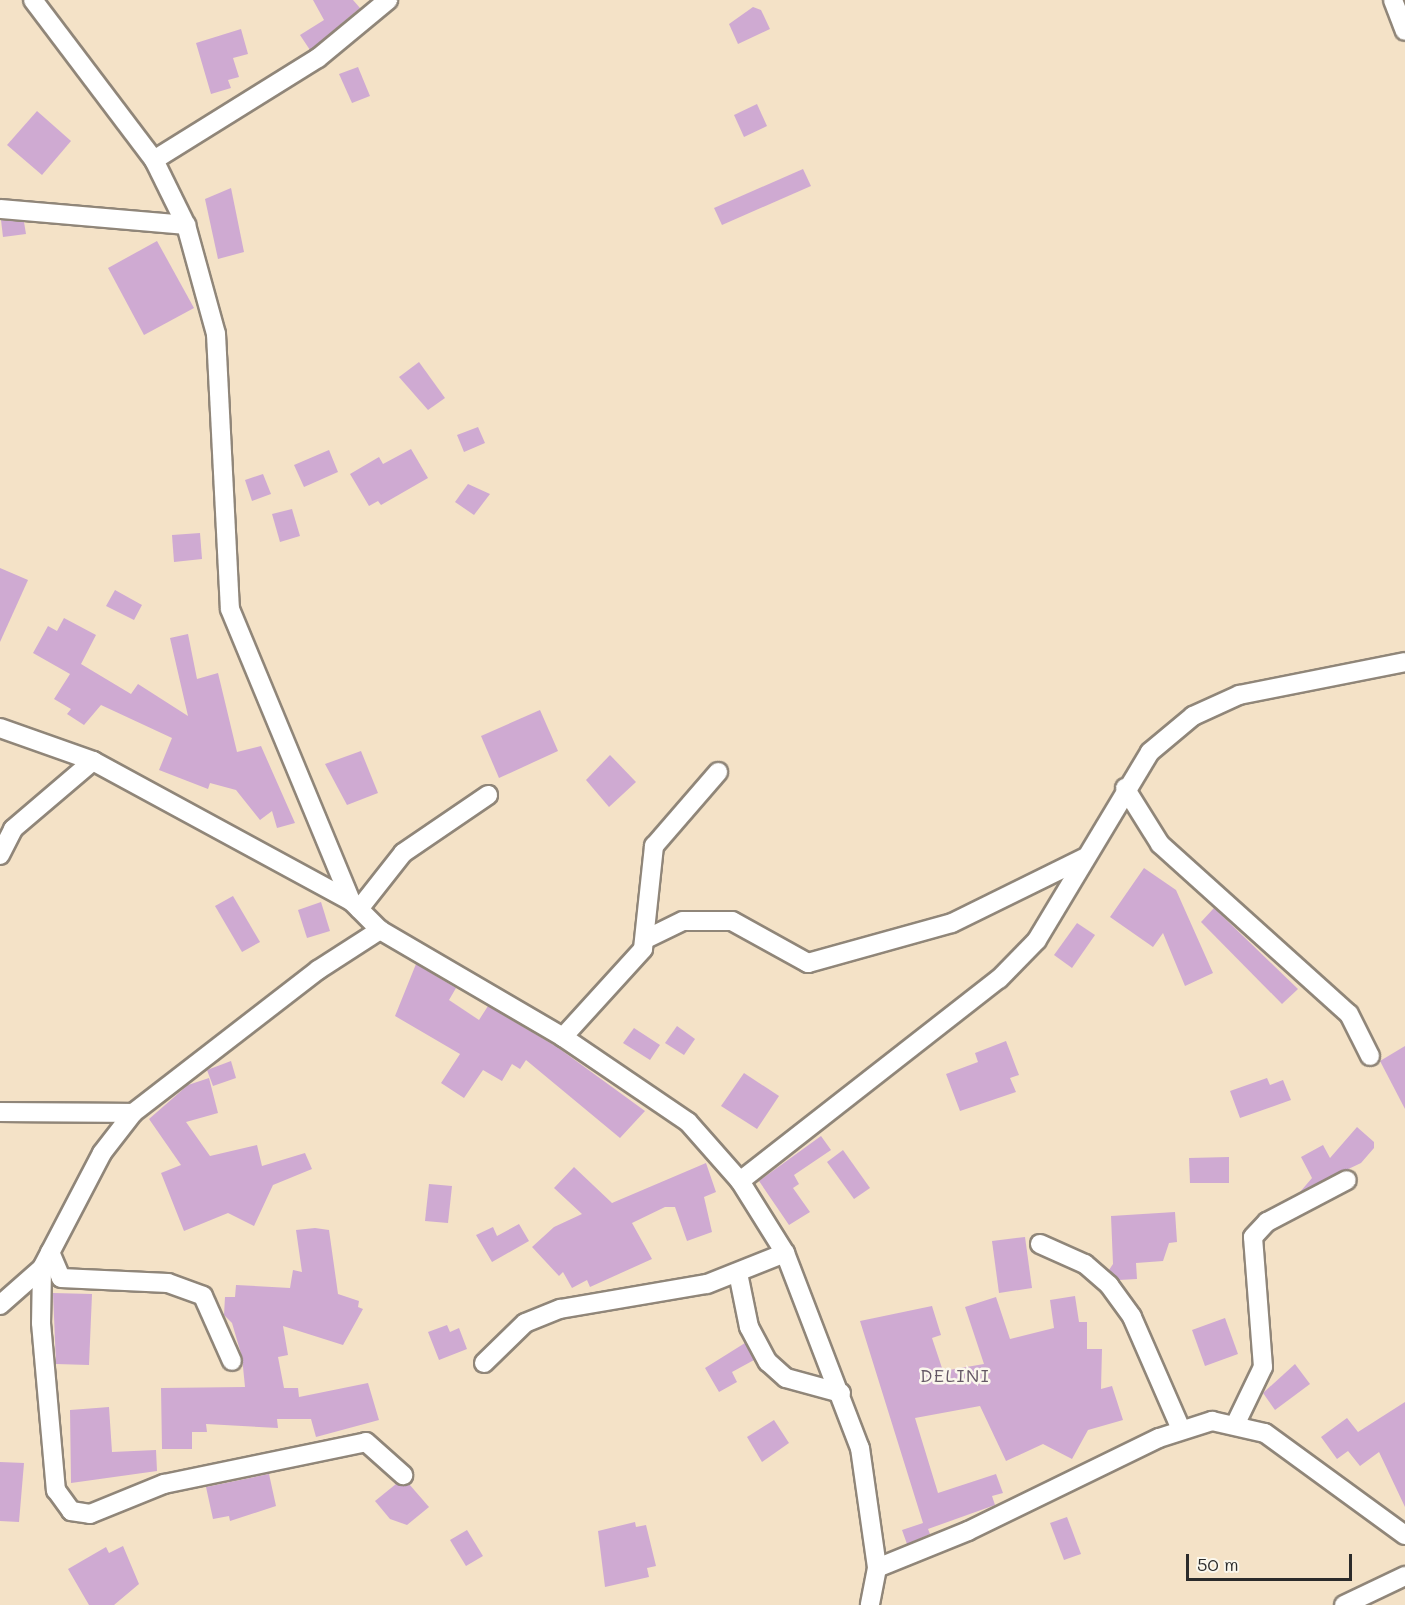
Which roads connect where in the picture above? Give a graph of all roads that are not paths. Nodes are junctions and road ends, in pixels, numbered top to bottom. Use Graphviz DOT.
graph roads {
  1 [pos="33,0"];
  2 [pos="388,0"];
  3 [pos="1393,0"];
  4 [pos="1405,31"];
  5 [pos="154,160"];
  6 [pos="0,209"];
  7 [pos="186,225"];
  8 [pos="1405,662"];
  9 [pos="0,728"];
  10 [pos="93,761"];
  11 [pos="718,772"];
  12 [pos="1125,788"];
  13 [pos="488,795"];
  14 [pos="0,855"];
  15 [pos="1084,858"];
  16 [pos="355,905"];
  17 [pos="380,930"];
  18 [pos="648,938"];
  19 [pos="563,1037"];
  20 [pos="1370,1056"];
  21 [pos="0,1112"];
  22 [pos="133,1113"];
  23 [pos="1347,1180"];
  24 [pos="740,1181"];
  25 [pos="1040,1244"];
  26 [pos="785,1253"];
  27 [pos="46,1260"];
  28 [pos="738,1273"];
  29 [pos="0,1305"];
  30 [pos="232,1361"];
  31 [pos="484,1363"];
  32 [pos="841,1393"];
  33 [pos="1236,1423"];
  34 [pos="1181,1429"];
  35 [pos="403,1475"];
  36 [pos="1405,1535"];
  37 [pos="878,1568"];
  38 [pos="1405,1576"];
  39 [pos="870,1605"];
  40 [pos="1344,1605"];
  1 -- 5 [label="street"];
  2 -- 5 [label="street"];
  3 -- 4 [label="street"];
  5 -- 7 [label="street"];
  6 -- 7 [label="street"];
  7 -- 16 [label="street"];
  8 -- 12 [label="street"];
  9 -- 10 [label="street"];
  10 -- 14 [label="street"];
  10 -- 16 [label="street"];
  11 -- 18 [label="street"];
  12 -- 15 [label="street"];
  12 -- 20 [label="street"];
  13 -- 16 [label="street"];
  15 -- 18 [label="street"];
  15 -- 24 [label="street"];
  16 -- 17 [label="street"];
  17 -- 19 [label="street"];
  17 -- 22 [label="street"];
  18 -- 19 [label="street"];
  19 -- 24 [label="street"];
  21 -- 22 [label="street"];
  22 -- 27 [label="street"];
  23 -- 33 [label="street"];
  24 -- 26 [label="street"];
  25 -- 34 [label="street"];
  26 -- 28 [label="street"];
  26 -- 32 [label="street"];
  27 -- 29 [label="street"];
  27 -- 30 [label="street"];
  27 -- 35 [label="street"];
  28 -- 31 [label="street"];
  28 -- 32 [label="street"];
  32 -- 37 [label="street"];
  33 -- 34 [label="street"];
  33 -- 36 [label="street"];
  34 -- 37 [label="street"];
  37 -- 39 [label="street"];
  38 -- 40 [label="street"];
}
